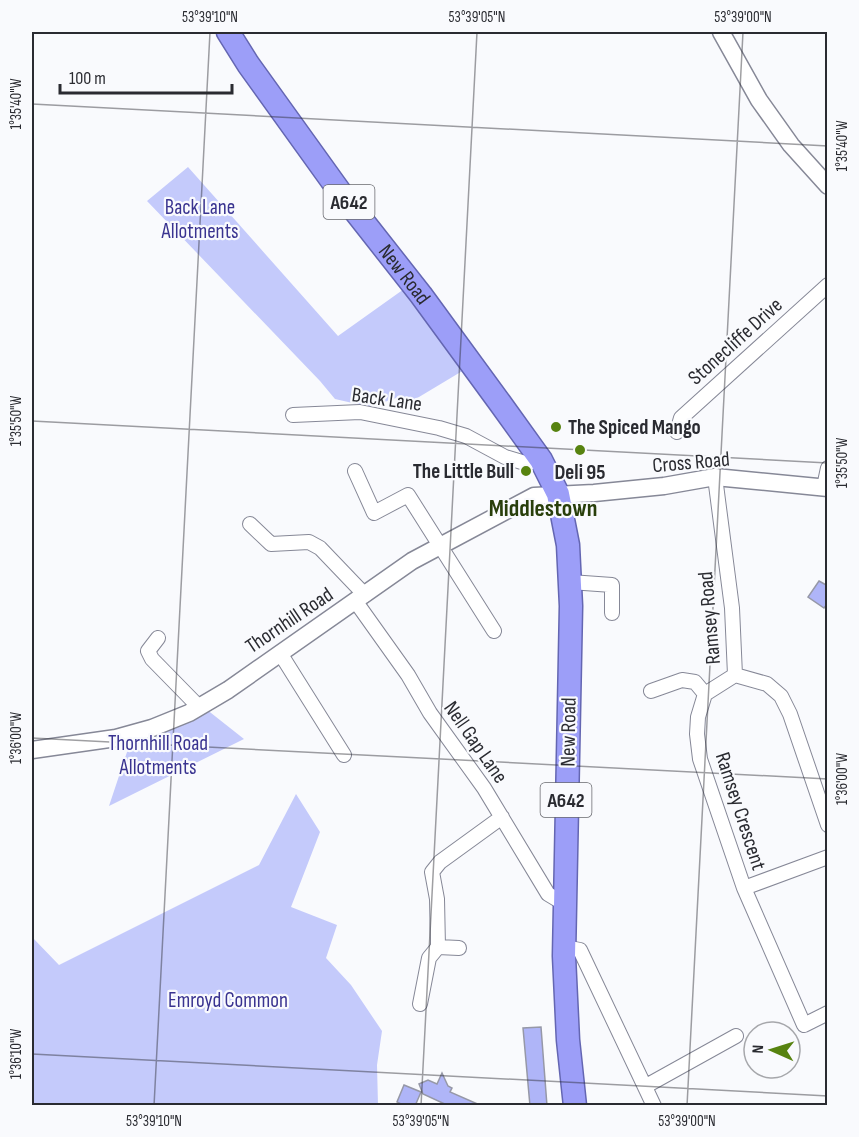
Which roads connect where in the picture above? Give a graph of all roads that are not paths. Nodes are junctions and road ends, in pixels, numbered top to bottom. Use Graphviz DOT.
graph roads {
  1 [pos="228,32"];
  2 [pos="721,32"];
  3 [pos="828,186"];
  4 [pos="828,285"];
  5 [pos="293,415"];
  6 [pos="676,432"];
  7 [pos="544,464"];
  8 [pos="828,468"];
  9 [pos="355,471"];
  10 [pos="715,477"];
  11 [pos="826,488"];
  12 [pos="558,494"];
  13 [pos="250,524"];
  14 [pos="441,546"];
  15 [pos="570,582"];
  16 [pos="360,598"];
  17 [pos="612,613"];
  18 [pos="494,631"];
  19 [pos="158,638"];
  20 [pos="279,653"];
  21 [pos="735,675"];
  22 [pos="651,692"];
  23 [pos="705,694"];
  24 [pos="199,706"];
  25 [pos="32,750"];
  26 [pos="344,755"];
  27 [pos="502,817"];
  28 [pos="828,825"];
  29 [pos="828,857"];
  30 [pos="744,888"];
  31 [pos="563,903"];
  32 [pos="564,947"];
  33 [pos="459,948"];
  34 [pos="433,953"];
  35 [pos="420,1004"];
  36 [pos="828,1013"];
  37 [pos="736,1036"];
  38 [pos="646,1086"];
  39 [pos="575,1106"];
  40 [pos="654,1106"];
  1 -- 7 [label="highway, New Road / A642"];
  2 -- 3 [label="street"];
  4 -- 6 [label="street, Stonecliffe Drive"];
  5 -- 7 [label="street, Back Lane"];
  7 -- 12 [label="highway, New Road / A642"];
  8 -- 11 [label="street"];
  9 -- 14 [label="street"];
  10 -- 11 [label="street, Cross Road"];
  10 -- 12 [label="street, Cross Road"];
  10 -- 21 [label="street, Ramsey Road"];
  12 -- 14 [label="street, Thornhill Road"];
  12 -- 15 [label="highway, New Road / A642"];
  13 -- 16 [label="street, Nell Gap Lane"];
  14 -- 16 [label="street, Thornhill Road"];
  14 -- 18 [label="street"];
  15 -- 17 [label="street"];
  15 -- 31 [label="highway, New Road / A642"];
  16 -- 20 [label="street, Thornhill Road"];
  16 -- 27 [label="street, Nell Gap Lane"];
  19 -- 24 [label="street"];
  20 -- 24 [label="street, Thornhill Road"];
  20 -- 26 [label="street"];
  21 -- 23 [label="street"];
  21 -- 28 [label="street, Ramsey Road"];
  22 -- 23 [label="street"];
  23 -- 30 [label="street, Ramsey Crescent"];
  24 -- 25 [label="street, Thornhill Road"];
  27 -- 31 [label="street, Nell Gap Lane"];
  27 -- 34 [label="street"];
  29 -- 30 [label="street, Ramsey Crescent"];
  30 -- 36 [label="street"];
  31 -- 32 [label="highway, New Road / A642"];
  32 -- 38 [label="street"];
  32 -- 39 [label="highway, New Road / A642"];
  33 -- 34 [label="street"];
  34 -- 35 [label="street"];
  37 -- 38 [label="street"];
  38 -- 40 [label="street"];
}
